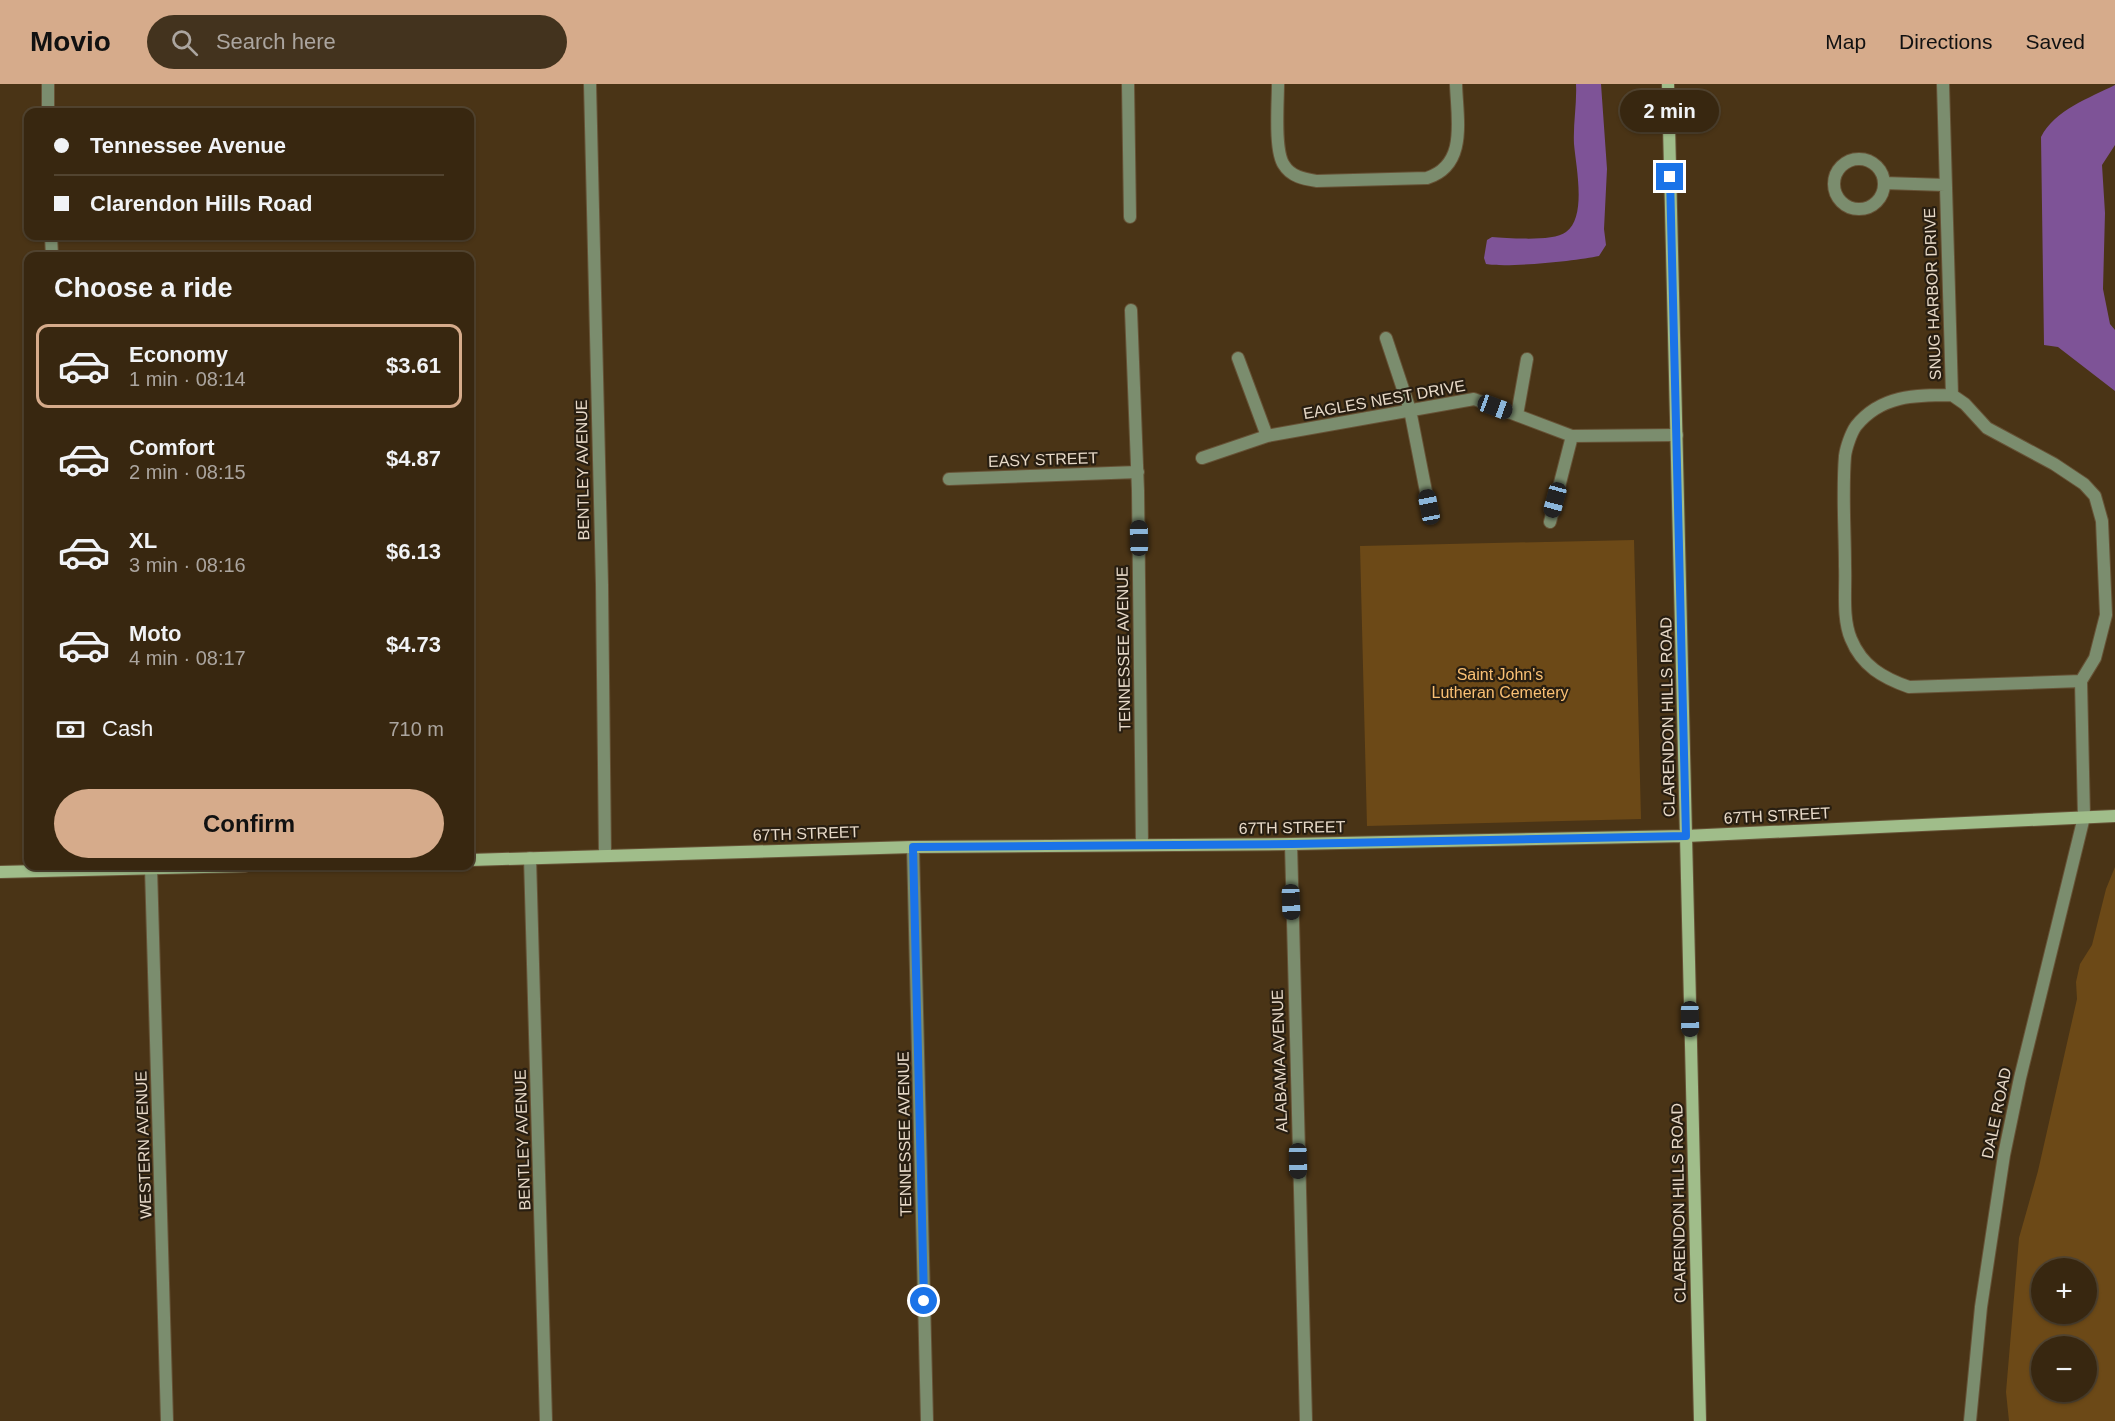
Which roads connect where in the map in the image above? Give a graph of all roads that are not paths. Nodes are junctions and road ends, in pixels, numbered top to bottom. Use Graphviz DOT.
graph roads {
  1 [pos="48,84"];
  2 [pos="590,84"];
  3 [pos="1128,84"];
  4 [pos="1278,84"];
  5 [pos="1456,84"];
  6 [pos="1668,84"];
  7 [pos="1943,84"];
  8 [pos="48,108"];
  9 [pos="1884,183"];
  10 [pos="1945,185"];
  11 [pos="1130,217"];
  12 [pos="1131,310"];
  13 [pos="1386,338"];
  14 [pos="1238,358"];
  15 [pos="1527,359"];
  16 [pos="1952,395"];
  17 [pos="1410,410"];
  18 [pos="1517,415"];
  19 [pos="1677,435"];
  20 [pos="1267,436"];
  21 [pos="1572,436"];
  22 [pos="1202,458"];
  23 [pos="1138,472"];
  24 [pos="949,479"];
  25 [pos="1429,507"];
  26 [pos="1550,522"];
  27 [pos="2081,681"];
  28 [pos="2115,816"];
  29 [pos="2084,817"];
  30 [pos="1686,836"];
  31 [pos="1142,844"];
  32 [pos="1292,844"];
  33 [pos="913,847"];
  34 [pos="605,855"];
  35 [pos="530,858"];
  36 [pos="474,860"];
  37 [pos="34,870"];
  38 [pos="152,870"];
  39 [pos="0,872"];
  40 [pos="166,1421"];
  41 [pos="546,1421"];
  42 [pos="927,1421"];
  43 [pos="1306,1421"];
  44 [pos="1700,1421"];
  45 [pos="1970,1421"];
  1 -- 8 [label="street"];
  2 -- 34 [label="street, BENTLEY AVENUE"];
  3 -- 11 [label="street"];
  4 -- 5 [label="street"];
  6 -- 19 [label="street, CLARENDON HILLS ROAD"];
  7 -- 10 [label="street, SNUG HARBOR DRIVE"];
  9 -- 9 [label="street"];
  9 -- 10 [label="street"];
  10 -- 16 [label="street, SNUG HARBOR DRIVE"];
  12 -- 23 [label="street, TENNESSEE AVENUE"];
  13 -- 17 [label="street"];
  14 -- 20 [label="street"];
  15 -- 18 [label="street"];
  16 -- 27 [label="street, SNUG HARBOR DRIVE"];
  16 -- 27 [label="street"];
  17 -- 18 [label="street, EAGLES NEST DRIVE"];
  17 -- 20 [label="street, EAGLES NEST DRIVE"];
  17 -- 25 [label="street"];
  18 -- 21 [label="street, EAGLES NEST DRIVE"];
  19 -- 21 [label="street, EAGLES NEST DRIVE"];
  19 -- 30 [label="street, CLARENDON HILLS ROAD"];
  20 -- 22 [label="street, EAGLES NEST DRIVE"];
  21 -- 26 [label="street"];
  23 -- 24 [label="street, EASY STREET"];
  23 -- 31 [label="street, TENNESSEE AVENUE"];
  27 -- 29 [label="street"];
  28 -- 29 [label="street, 67TH STREET"];
  29 -- 30 [label="street, 67TH STREET"];
  29 -- 45 [label="street, DALE ROAD"];
  30 -- 32 [label="street, 67TH STREET"];
  30 -- 44 [label="street, CLARENDON HILLS ROAD"];
  31 -- 32 [label="street, 67TH STREET"];
  31 -- 33 [label="street, 67TH STREET"];
  32 -- 43 [label="street, ALABAMA AVENUE"];
  33 -- 34 [label="street, 67TH STREET"];
  33 -- 42 [label="street, TENNESSEE AVENUE"];
  34 -- 35 [label="street, 67TH STREET"];
  35 -- 36 [label="street, 67TH STREET"];
  35 -- 41 [label="street, BENTLEY AVENUE"];
  37 -- 39 [label="street"];
  38 -- 40 [label="street, WESTERN AVENUE"];
}
